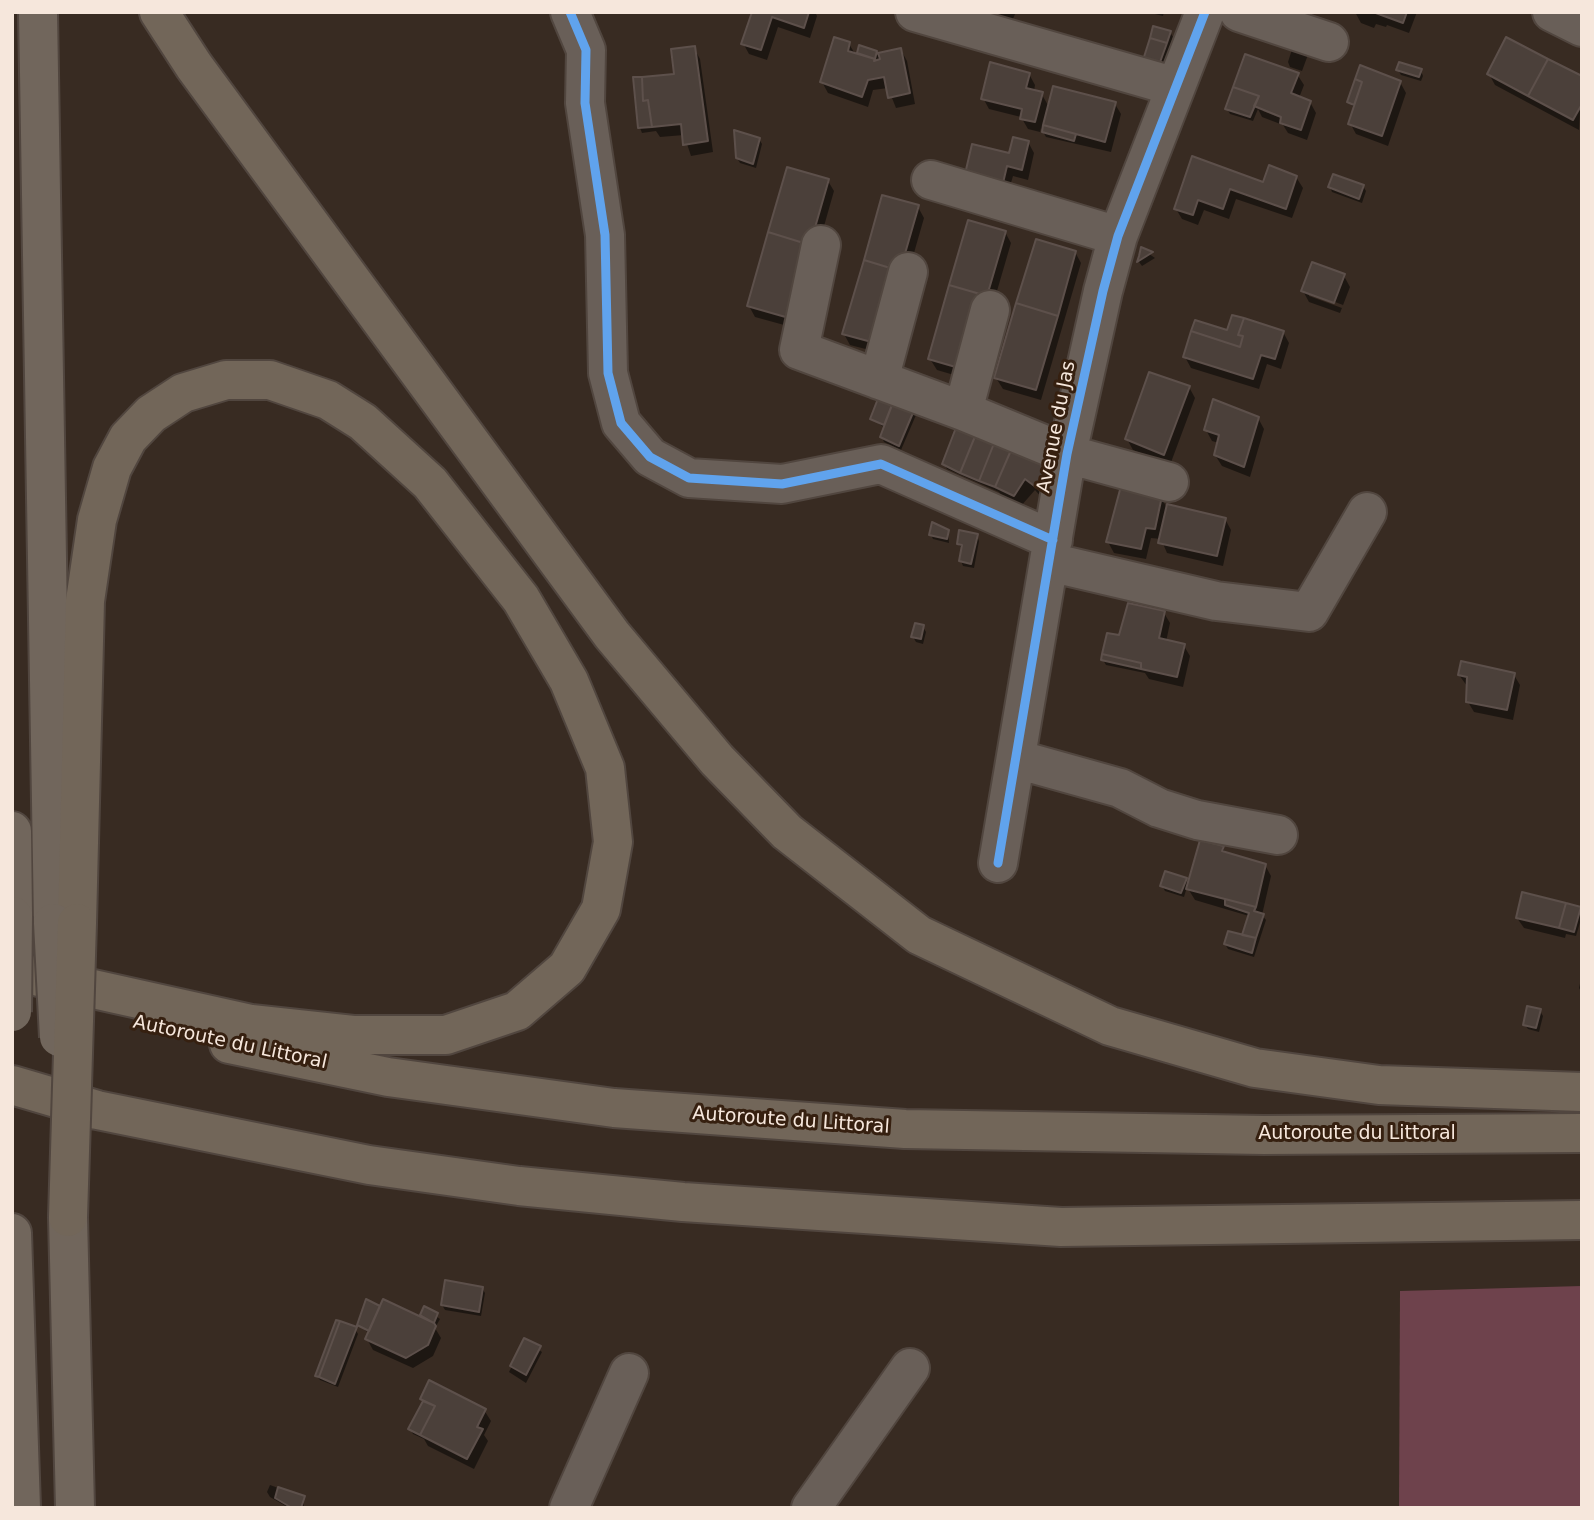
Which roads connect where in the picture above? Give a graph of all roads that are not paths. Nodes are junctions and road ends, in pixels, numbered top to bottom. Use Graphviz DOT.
graph roads {
  1 [pos="38,12"];
  2 [pos="159,12"];
  3 [pos="570,12"];
  4 [pos="915,12"];
  5 [pos="1205,12"];
  6 [pos="1240,12"];
  7 [pos="1552,12"];
  8 [pos="1582,27"];
  9 [pos="1329,42"];
  10 [pos="1176,87"];
  11 [pos="931,180"];
  12 [pos="1118,236"];
  13 [pos="821,245"];
  14 [pos="908,272"];
  15 [pos="990,310"];
  16 [pos="878,380"];
  17 [pos="963,411"];
  18 [pos="1067,454"];
  19 [pos="1169,482"];
  20 [pos="1367,512"];
  21 [pos="1051,551"];
  22 [pos="1016,759"];
  23 [pos="12,831"];
  24 [pos="1279,835"];
  25 [pos="998,863"];
  26 [pos="13,916"];
  27 [pos="65,923"];
  28 [pos="12,971"];
  29 [pos="12,989"];
  30 [pos="12,1012"];
  31 [pos="12,1085"];
  32 [pos="1582,1092"];
  33 [pos="12,1112"];
  34 [pos="1582,1133"];
  35 [pos="1582,1220"];
  36 [pos="1061,1227"];
  37 [pos="12,1233"];
  38 [pos="69,1233"];
  39 [pos="910,1368"];
  40 [pos="629,1373"];
  41 [pos="21,1508"];
  42 [pos="75,1508"];
  43 [pos="569,1508"];
  44 [pos="811,1508"];
  1 -- 27 [label="main road"];
  2 -- 32 [label="highway"];
  3 -- 21 [label="street"];
  4 -- 10 [label="street"];
  5 -- 10 [label="street, Avenue du Jas"];
  6 -- 9 [label="street"];
  7 -- 8 [label="street"];
  10 -- 12 [label="street, Avenue du Jas"];
  11 -- 12 [label="street"];
  12 -- 18 [label="street, Avenue du Jas"];
  13 -- 16 [label="street"];
  14 -- 16 [label="street"];
  15 -- 17 [label="street"];
  16 -- 17 [label="street"];
  17 -- 18 [label="street"];
  18 -- 19 [label="street"];
  18 -- 21 [label="street, Avenue du Jas"];
  20 -- 21 [label="street"];
  21 -- 22 [label="street, Avenue du Jas"];
  22 -- 24 [label="street"];
  22 -- 25 [label="street, Avenue du Jas"];
  23 -- 26 [label="main road"];
  26 -- 30 [label="main road, bridge"];
  27 -- 28 [label="highway"];
  27 -- 38 [label="highway, bridge"];
  29 -- 34 [label="highway, Autoroute du Littoral"];
  31 -- 36 [label="highway"];
  33 -- 36 [label="highway"];
  35 -- 36 [label="highway"];
  37 -- 41 [label="main road"];
  38 -- 42 [label="main road"];
  39 -- 44 [label="street"];
  40 -- 43 [label="street"];
}
